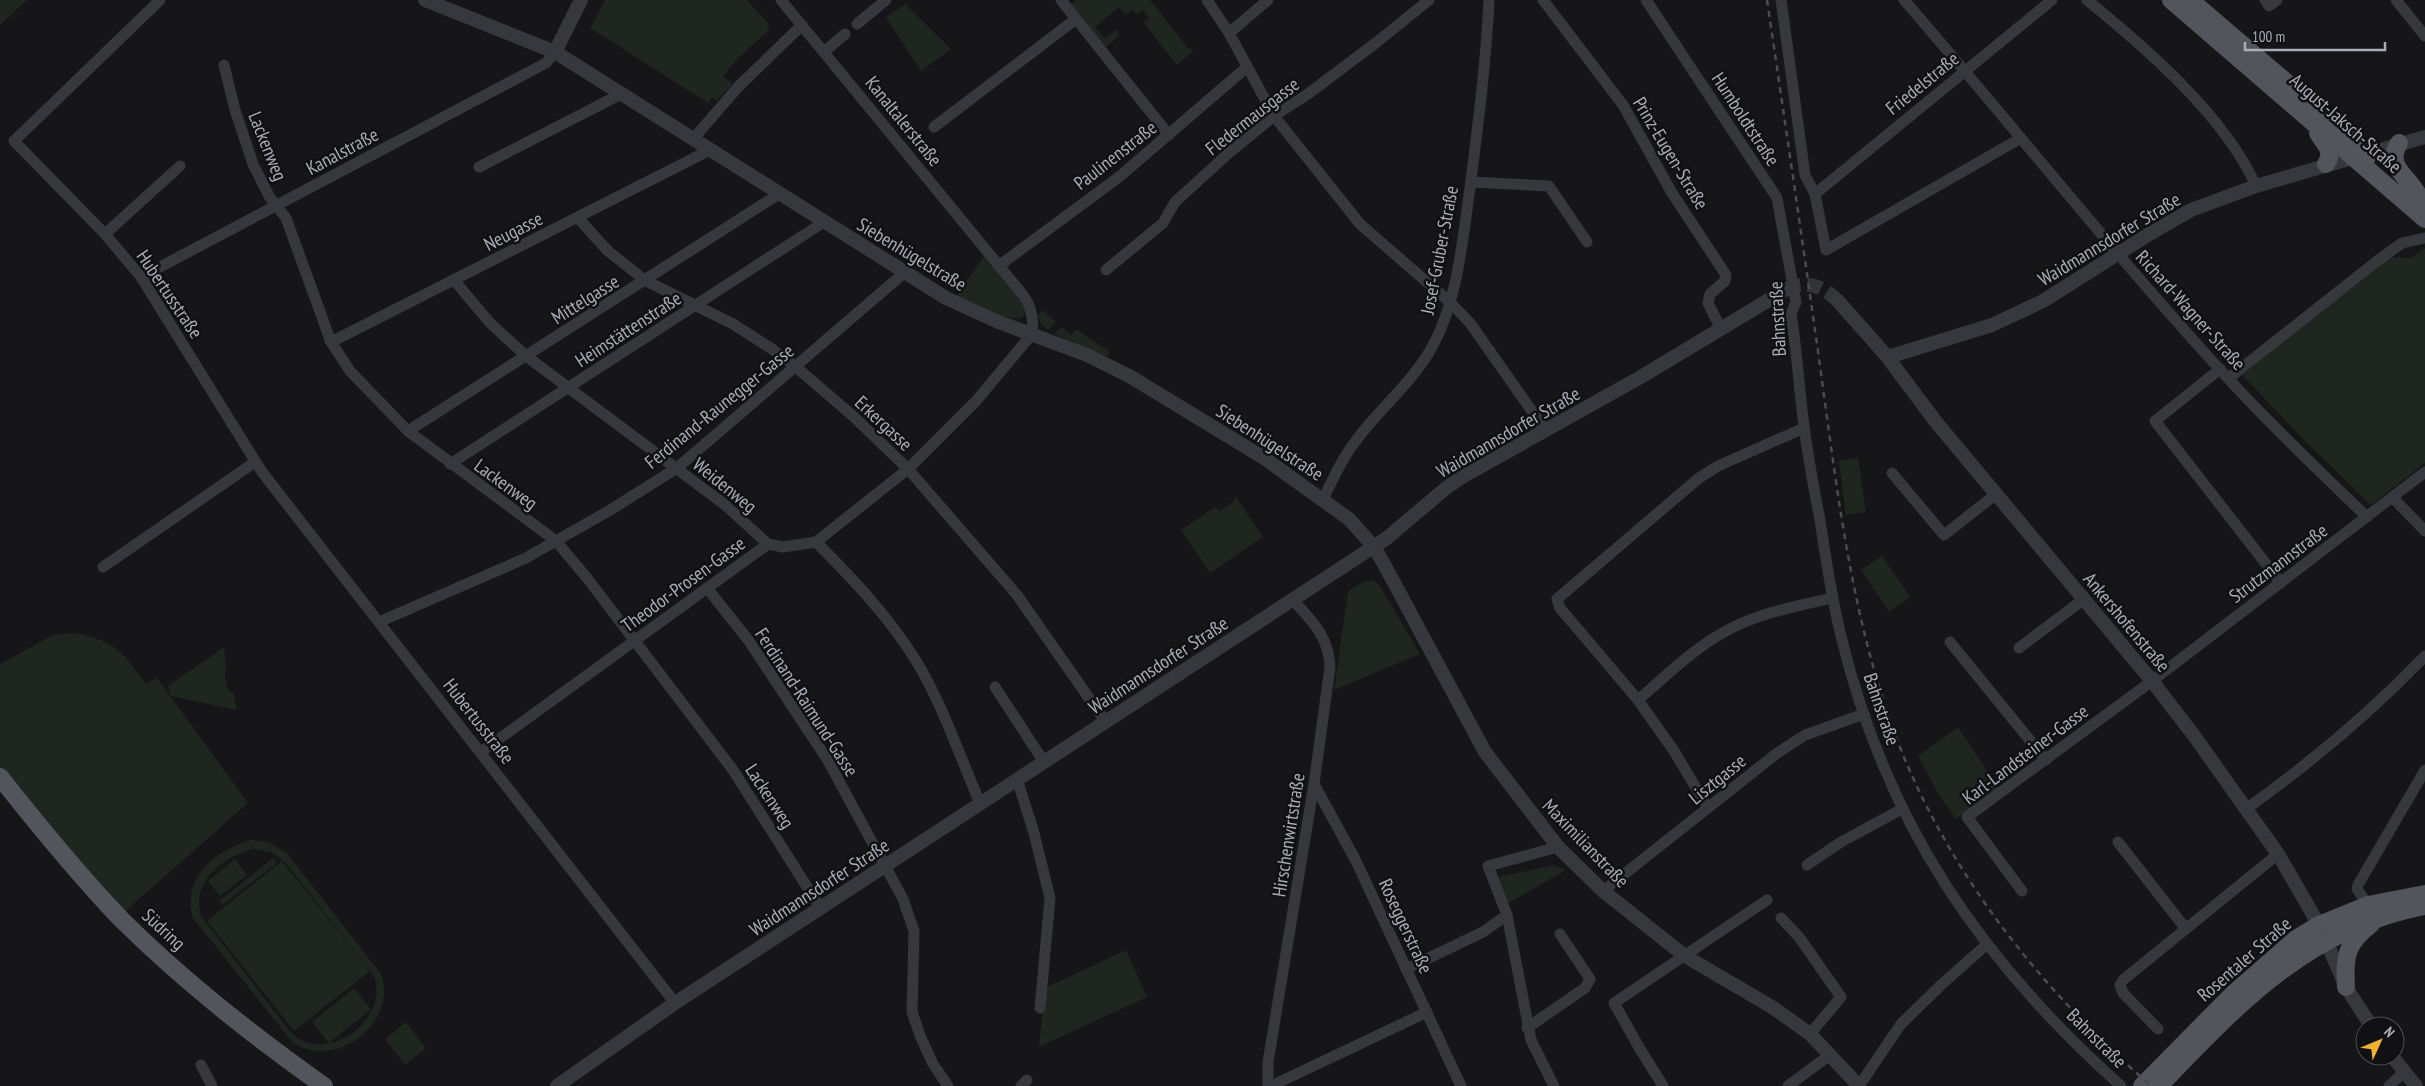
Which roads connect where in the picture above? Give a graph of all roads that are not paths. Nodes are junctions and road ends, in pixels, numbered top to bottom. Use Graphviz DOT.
graph roads {
  1 [pos="160,0"];
  2 [pos="425,0"];
  3 [pos="581,0"];
  4 [pos="781,0"];
  5 [pos="886,0"];
  6 [pos="1061,0"];
  7 [pos="1207,0"];
  8 [pos="1268,0"];
  9 [pos="1429,0"];
  10 [pos="1489,0"];
  11 [pos="1543,0"];
  12 [pos="1781,0"];
  13 [pos="1904,0"];
  14 [pos="2052,0"];
  15 [pos="2088,0"];
  16 [pos="2171,0"];
  17 [pos="2190,0"];
  18 [pos="2264,0"];
  19 [pos="2277,0"];
  20 [pos="2396,0"];
  21 [pos="1648,1"];
  22 [pos="1076,19"];
  23 [pos="857,24"];
  24 [pos="802,25"];
  25 [pos="1229,33"];
  26 [pos="845,34"];
  27 [pos="2425,36"];
  28 [pos="555,52"];
  29 [pos="824,52"];
  30 [pos="224,65"];
  31 [pos="1247,67"];
  32 [pos="1966,71"];
  33 [pos="621,94"];
  34 [pos="1274,116"];
  35 [pos="2312,121"];
  36 [pos="934,128"];
  37 [pos="1169,135"];
  38 [pos="2425,137"];
  39 [pos="2021,138"];
  40 [pos="693,140"];
  41 [pos="2399,144"];
  42 [pos="710,150"];
  43 [pos="2358,154"];
  44 [pos="2326,164"];
  45 [pos="180,166"];
  46 [pos="479,167"];
  47 [pos="1470,182"];
  48 [pos="2256,186"];
  49 [pos="778,194"];
  50 [pos="1814,194"];
  51 [pos="2423,203"];
  52 [pos="277,205"];
  53 [pos="578,218"];
  54 [pos="2425,219"];
  55 [pos="824,222"];
  56 [pos="105,234"];
  57 [pos="2424,238"];
  58 [pos="1587,242"];
  59 [pos="2118,254"];
  60 [pos="1000,265"];
  61 [pos="1791,268"];
  62 [pos="1106,270"];
  63 [pos="904,273"];
  64 [pos="141,277"];
  65 [pos="454,280"];
  66 [pos="646,281"];
  67 [pos="1787,289"];
  68 [pos="1837,300"];
  69 [pos="1451,303"];
  70 [pos="695,306"];
  71 [pos="1721,329"];
  72 [pos="1032,334"];
  73 [pos="331,342"];
  74 [pos="526,356"];
  75 [pos="1888,356"];
  76 [pos="796,366"];
  77 [pos="2220,369"];
  78 [pos="2228,378"];
  79 [pos="569,388"];
  80 [pos="1804,428"];
  81 [pos="408,431"];
  82 [pos="1546,431"];
  83 [pos="255,462"];
  84 [pos="450,464"];
  85 [pos="677,468"];
  86 [pos="908,469"];
  87 [pos="2425,472"];
  88 [pos="1892,473"];
  89 [pos="1996,494"];
  90 [pos="2392,498"];
  91 [pos="1323,499"];
  92 [pos="2367,517"];
  93 [pos="2425,531"];
  94 [pos="556,541"];
  95 [pos="816,542"];
  96 [pos="768,544"];
  97 [pos="1374,547"];
  98 [pos="103,567"];
  99 [pos="2281,583"];
  100 [pos="706,588"];
  101 [pos="1832,598"];
  102 [pos="2084,599"];
  103 [pos="1293,600"];
  104 [pos="379,622"];
  105 [pos="635,640"];
  106 [pos="1950,642"];
  107 [pos="2019,648"];
  108 [pos="2425,656"];
  109 [pos="2152,681"];
  110 [pos="994,687"];
  111 [pos="1638,700"];
  112 [pos="1864,714"];
  113 [pos="1105,721"];
  114 [pos="481,752"];
  115 [pos="2046,760"];
  116 [pos="1044,762"];
  117 [pos="2425,770"];
  118 [pos="0,776"];
  119 [pos="1017,779"];
  120 [pos="1314,784"];
  121 [pos="980,803"];
  122 [pos="1708,808"];
  123 [pos="2246,808"];
  124 [pos="1902,809"];
  125 [pos="2118,842"];
  126 [pos="1558,847"];
  127 [pos="2278,854"];
  128 [pos="1807,865"];
  129 [pos="884,867"];
  130 [pos="2357,889"];
  131 [pos="1604,891"];
  132 [pos="2022,891"];
  133 [pos="2425,894"];
  134 [pos="1767,900"];
  135 [pos="2425,906"];
  136 [pos="821,909"];
  137 [pos="2373,912"];
  138 [pos="1507,915"];
  139 [pos="1781,918"];
  140 [pos="2186,929"];
  141 [pos="2333,931"];
  142 [pos="1560,934"];
  143 [pos="1986,945"];
  144 [pos="1685,956"];
  145 [pos="1406,969"];
  146 [pos="2346,986"];
  147 [pos="675,1003"];
  148 [pos="1040,1008"];
  149 [pos="1427,1012"];
  150 [pos="2365,1016"];
  151 [pos="1528,1028"];
  152 [pos="2158,1029"];
  153 [pos="1810,1034"];
  154 [pos="1831,1054"];
  155 [pos="201,1065"];
  156 [pos="2400,1066"];
  157 [pos="2404,1072"];
  158 [pos="2119,1084"];
  159 [pos="212,1086"];
  160 [pos="324,1086"];
  161 [pos="557,1086"];
  162 [pos="948,1086"];
  163 [pos="1269,1086"];
  164 [pos="1461,1086"];
  165 [pos="1554,1086"];
  166 [pos="1663,1086"];
  167 [pos="1788,1086"];
  168 [pos="1859,1086"];
  169 [pos="2142,1086"];
  170 [pos="2159,1086"];
  171 [pos="2389,1086"];
  172 [pos="2416,1086"];
  1 -- 56 [label="street, Hubertusstraße"];
  2 -- 28 [label="street, Siebenhügelstraße"];
  3 -- 28 [label="street"];
  4 -- 24 [label="street, Kanaltalerstraße"];
  5 -- 23 [label="street"];
  6 -- 22 [label="street"];
  7 -- 25 [label="street"];
  8 -- 25 [label="street"];
  9 -- 34 [label="street, Fledermausgasse"];
  10 -- 47 [label="street, Josef-Gruber-Straße"];
  11 -- 71 [label="street, Prinz-Eugen-Straße"];
  12 -- 50 [label="street"];
  13 -- 32 [label="street, Richard-Wagner-Straße"];
  14 -- 32 [label="street, Friedelstraße"];
  15 -- 48 [label="street"];
  16 -- 35 [label="main road, August-Jaksch-Straße"];
  17 -- 43 [label="main road, August-Jaksch-Straße"];
  18 -- 19 [label="street"];
  20 -- 27 [label="street"];
  21 -- 61 [label="street, Humboldtstraße"];
  22 -- 36 [label="street"];
  22 -- 37 [label="street"];
  24 -- 29 [label="street, Kanaltalerstraße"];
  24 -- 40 [label="street"];
  25 -- 31 [label="street"];
  26 -- 29 [label="street"];
  28 -- 33 [label="street, Siebenhügelstraße"];
  28 -- 52 [label="street, Kanalstraße"];
  29 -- 60 [label="street, Kanaltalerstraße"];
  30 -- 52 [label="street, Lackenweg"];
  31 -- 34 [label="street"];
  31 -- 37 [label="street, Paulinenstraße"];
  32 -- 39 [label="street, Richard-Wagner-Straße"];
  32 -- 50 [label="street, Friedelstraße"];
  33 -- 40 [label="street, Siebenhügelstraße"];
  33 -- 46 [label="street"];
  34 -- 62 [label="street, Fledermausgasse"];
  34 -- 69 [label="street"];
  35 -- 43 [label="main road, August-Jaksch-Straße"];
  35 -- 44 [label="main road"];
  37 -- 60 [label="street, Paulinenstraße"];
  38 -- 41 [label="street, Waidmannsdorfer Straße"];
  39 -- 50 [label="street"];
  39 -- 59 [label="street, Richard-Wagner-Straße"];
  40 -- 42 [label="street, Siebenhügelstraße"];
  41 -- 43 [label="street, Waidmannsdorfer Straße"];
  41 -- 51 [label="main road"];
  42 -- 49 [label="street, Siebenhügelstraße"];
  42 -- 53 [label="street, Neugasse"];
  43 -- 44 [label="street, Waidmannsdorfer Straße"];
  43 -- 51 [label="main road, August-Jaksch-Straße"];
  43 -- 54 [label="main road, August-Jaksch-Straße"];
  44 -- 48 [label="street, Waidmannsdorfer Straße"];
  45 -- 56 [label="street"];
  47 -- 58 [label="street"];
  47 -- 69 [label="street, Josef-Gruber-Straße"];
  48 -- 59 [label="street, Waidmannsdorfer Straße"];
  49 -- 55 [label="street, Siebenhügelstraße"];
  49 -- 66 [label="street, Mittelgasse"];
  52 -- 64 [label="street, Kanalstraße"];
  52 -- 73 [label="street, Lackenweg"];
  53 -- 65 [label="street, Neugasse"];
  53 -- 66 [label="street, Erkergasse"];
  55 -- 63 [label="street, Siebenhügelstraße"];
  55 -- 70 [label="street, Heimstättenstraße"];
  56 -- 64 [label="street, Hubertusstraße"];
  57 -- 78 [label="street"];
  59 -- 75 [label="street, Waidmannsdorfer Straße"];
  59 -- 77 [label="street, Richard-Wagner-Straße"];
  60 -- 72 [label="street, Kanaltalerstraße"];
  61 -- 80 [label="street, Bahnstraße"];
  63 -- 72 [label="street, Siebenhügelstraße"];
  63 -- 76 [label="street, Ferdinand-Raunegger-Gasse"];
  64 -- 83 [label="street, Hubertusstraße"];
  65 -- 73 [label="street, Neugasse"];
  65 -- 74 [label="street, Weidenweg"];
  66 -- 70 [label="street, Erkergasse"];
  66 -- 74 [label="street, Mittelgasse"];
  67 -- 71 [label="street, Waidmannsdorfer Straße"];
  68 -- 75 [label="street"];
  69 -- 82 [label="street"];
  69 -- 91 [label="street, Josef-Gruber-Straße"];
  70 -- 76 [label="street, Erkergasse"];
  70 -- 79 [label="street, Heimstättenstraße"];
  71 -- 82 [label="street, Waidmannsdorfer Straße"];
  72 -- 86 [label="street, Theodor-Prosen-Gasse"];
  72 -- 91 [label="street, Siebenhügelstraße"];
  73 -- 81 [label="street, Lackenweg"];
  74 -- 79 [label="street, Weidenweg"];
  74 -- 81 [label="street, Mittelgasse"];
  75 -- 89 [label="street, Ankershofenstraße"];
  76 -- 85 [label="street, Ferdinand-Raunegger-Gasse"];
  76 -- 86 [label="street, Erkergasse"];
  77 -- 78 [label="street, Richard-Wagner-Straße"];
  77 -- 99 [label="street"];
  78 -- 92 [label="street, Richard-Wagner-Straße"];
  79 -- 84 [label="street, Heimstättenstraße"];
  79 -- 85 [label="street, Weidenweg"];
  80 -- 101 [label="street, Bahnstraße"];
  80 -- 111 [label="street"];
  81 -- 84 [label="street, Lackenweg"];
  82 -- 97 [label="street, Waidmannsdorfer Straße"];
  83 -- 98 [label="street"];
  83 -- 104 [label="street, Hubertusstraße"];
  84 -- 94 [label="street, Lackenweg"];
  85 -- 94 [label="street, Ferdinand-Raunegger-Gasse"];
  85 -- 96 [label="street, Weidenweg"];
  86 -- 95 [label="street, Theodor-Prosen-Gasse"];
  86 -- 113 [label="street, Erkergasse"];
  87 -- 90 [label="street, Strutzmannstraße"];
  88 -- 89 [label="street"];
  89 -- 102 [label="street, Ankershofenstraße"];
  90 -- 92 [label="street, Strutzmannstraße"];
  90 -- 93 [label="street"];
  91 -- 97 [label="street, Siebenhügelstraße"];
  92 -- 99 [label="street, Strutzmannstraße"];
  94 -- 104 [label="street, Ferdinand-Raunegger-Gasse"];
  94 -- 105 [label="street, Lackenweg"];
  95 -- 96 [label="street, Theodor-Prosen-Gasse"];
  95 -- 121 [label="street"];
  96 -- 100 [label="street, Theodor-Prosen-Gasse"];
  97 -- 103 [label="street, Waidmannsdorfer Straße"];
  97 -- 126 [label="street, Maximilianstraße"];
  99 -- 109 [label="street, Strutzmannstraße"];
  100 -- 105 [label="street, Theodor-Prosen-Gasse"];
  100 -- 129 [label="street, Ferdinand-Raimund-Gasse"];
  101 -- 111 [label="street"];
  101 -- 112 [label="street, Bahnstraße"];
  102 -- 107 [label="street"];
  102 -- 109 [label="street, Ankershofenstraße"];
  103 -- 113 [label="street, Waidmannsdorfer Straße"];
  103 -- 120 [label="street, Hirschenwirtstraße"];
  104 -- 114 [label="street, Hubertusstraße"];
  105 -- 114 [label="street, Theodor-Prosen-Gasse"];
  105 -- 136 [label="street, Lackenweg"];
  106 -- 115 [label="street"];
  108 -- 123 [label="street"];
  109 -- 115 [label="street, Karl-Landsteiner-Gasse"];
  109 -- 123 [label="street, Ankershofenstraße"];
  110 -- 116 [label="street"];
  111 -- 122 [label="street"];
  112 -- 122 [label="street, Lisztgasse"];
  112 -- 124 [label="street, Bahnstraße"];
  113 -- 116 [label="street, Waidmannsdorfer Straße"];
  114 -- 147 [label="street, Hubertusstraße"];
  115 -- 132 [label="street, Karl-Landsteiner-Gasse"];
  116 -- 119 [label="street, Waidmannsdorfer Straße"];
  117 -- 130 [label="street"];
  118 -- 160 [label="main road, Südring"];
  119 -- 121 [label="street, Waidmannsdorfer Straße"];
  119 -- 148 [label="street"];
  120 -- 145 [label="street, Roseggerstraße"];
  120 -- 163 [label="street, Hirschenwirtstraße"];
  121 -- 129 [label="street, Waidmannsdorfer Straße"];
  122 -- 131 [label="street, Lisztgasse"];
  123 -- 127 [label="street, Ankershofenstraße"];
  124 -- 128 [label="street"];
  124 -- 143 [label="street, Bahnstraße"];
  125 -- 140 [label="street"];
  126 -- 131 [label="street, Maximilianstraße"];
  126 -- 138 [label="street"];
  127 -- 140 [label="street"];
  127 -- 141 [label="street, Ankershofenstraße"];
  129 -- 136 [label="street, Waidmannsdorfer Straße"];
  129 -- 162 [label="street, Ferdinand-Raimund-Gasse"];
  130 -- 137 [label="street"];
  130 -- 141 [label="street"];
  131 -- 144 [label="street, Maximilianstraße"];
  133 -- 137 [label="main road, Rosentaler Straße"];
  134 -- 144 [label="street"];
  135 -- 137 [label="main road, Rosentaler Straße"];
  136 -- 147 [label="street, Waidmannsdorfer Straße"];
  137 -- 141 [label="main road, Rosentaler Straße"];
  137 -- 141 [label="main road, Rosentaler Straße"];
  137 -- 146 [label="main road"];
  138 -- 145 [label="street"];
  138 -- 151 [label="street"];
  139 -- 153 [label="street"];
  140 -- 152 [label="street"];
  141 -- 146 [label="street, Ankershofenstraße"];
  141 -- 169 [label="main road, Rosentaler Straße"];
  141 -- 170 [label="main road, Rosentaler Straße"];
  142 -- 151 [label="street"];
  143 -- 158 [label="street, Bahnstraße"];
  143 -- 168 [label="street, Maximilianstraße"];
  144 -- 153 [label="street, Maximilianstraße"];
  144 -- 166 [label="street"];
  145 -- 149 [label="street, Roseggerstraße"];
  146 -- 150 [label="street, Ankershofenstraße"];
  147 -- 161 [label="street, Waidmannsdorfer Straße"];
  149 -- 163 [label="street"];
  149 -- 164 [label="street, Roseggerstraße"];
  151 -- 165 [label="street"];
  153 -- 154 [label="street, Maximilianstraße"];
  154 -- 167 [label="street"];
  154 -- 168 [label="street, Maximilianstraße"];
  155 -- 159 [label="street"];
  156 -- 157 [label="street"];
  157 -- 171 [label="street"];
  157 -- 172 [label="street"];
}
